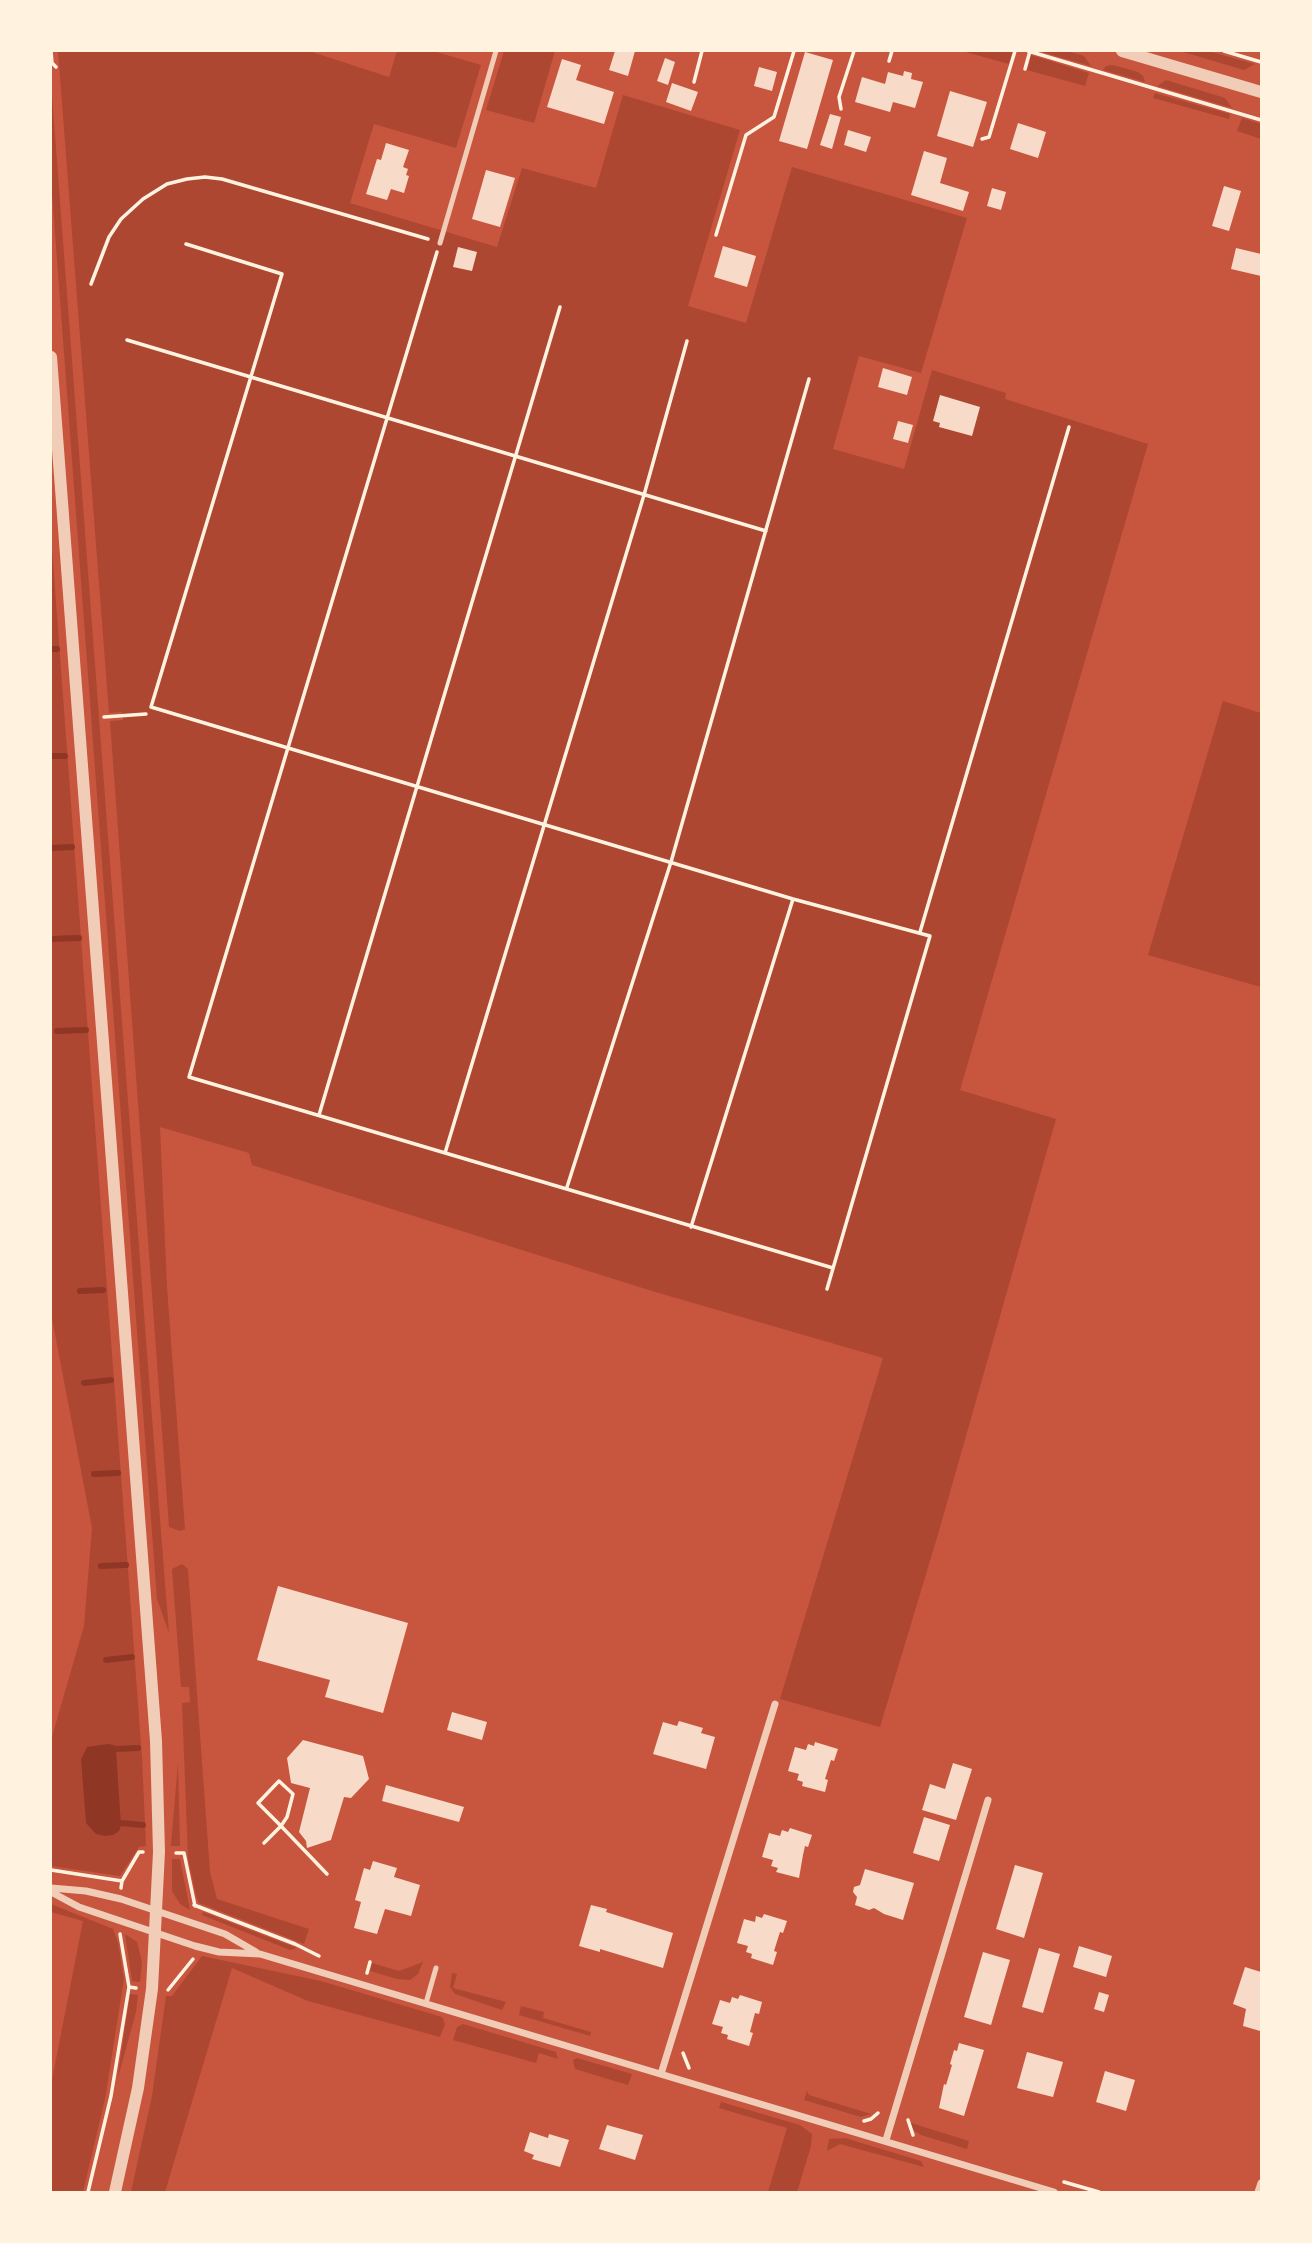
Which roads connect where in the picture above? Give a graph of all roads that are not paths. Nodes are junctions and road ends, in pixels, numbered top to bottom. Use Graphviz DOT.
graph roads {
  1 [pos="496,51"];
  2 [pos="1122,51"];
  3 [pos="1261,92"];
  4 [pos="440,243"];
  5 [pos="51,357"];
  6 [pos="775,1704"];
  7 [pos="988,1800"];
  8 [pos="51,1890"];
  9 [pos="158,1910"];
  10 [pos="156,1934"];
  11 [pos="260,1954"];
  12 [pos="436,1968"];
  13 [pos="426,2003"];
  14 [pos="661,2074"];
  15 [pos="886,2140"];
  16 [pos="1261,2183"];
  17 [pos="115,2192"];
  18 [pos="1054,2192"];
  19 [pos="1258,2192"];
  1 -- 4 [label="lane"];
  2 -- 3 [label="street"];
  5 -- 9 [label="street"];
  6 -- 14 [label="street"];
  7 -- 15 [label="street"];
  8 -- 9 [label="street"];
  8 -- 10 [label="street"];
  9 -- 10 [label="street"];
  9 -- 11 [label="street"];
  10 -- 11 [label="street"];
  10 -- 17 [label="street"];
  11 -- 13 [label="street"];
  12 -- 13 [label="lane"];
  13 -- 14 [label="street"];
  14 -- 15 [label="street"];
  15 -- 18 [label="street"];
  16 -- 19 [label="street"];
}
